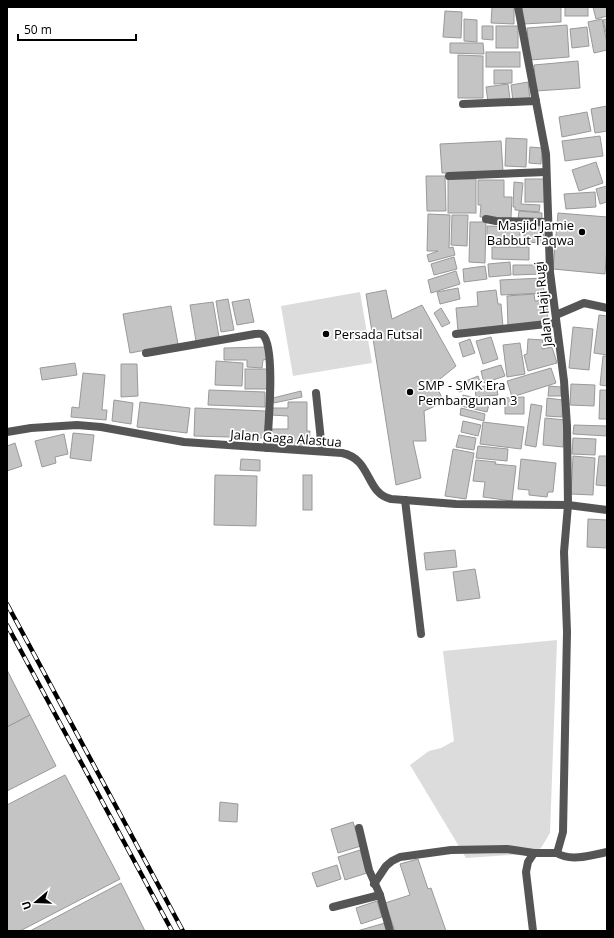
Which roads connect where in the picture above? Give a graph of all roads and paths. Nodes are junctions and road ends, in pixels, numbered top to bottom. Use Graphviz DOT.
graph roads {
  1 [pos="518,7"];
  2 [pos="536,101"];
  3 [pos="463,104"];
  4 [pos="546,172"];
  5 [pos="449,176"];
  6 [pos="486,220"];
  7 [pos="548,222"];
  8 [pos="607,308"];
  9 [pos="556,319"];
  10 [pos="456,334"];
  11 [pos="146,353"];
  12 [pos="316,393"];
  13 [pos="7,432"];
  14 [pos="268,448"];
  15 [pos="322,450"];
  16 [pos="405,500"];
  17 [pos="568,505"];
  18 [pos="607,510"];
  19 [pos="421,634"];
  20 [pos="359,828"];
  21 [pos="607,852"];
  22 [pos="534,853"];
  23 [pos="557,853"];
  24 [pos="374,884"];
  25 [pos="380,895"];
  26 [pos="333,907"];
  27 [pos="390,931"];
  28 [pos="533,931"];
  1 -- 2 [label="street, Jalan Haji Rugi"];
  2 -- 3 [label="street"];
  2 -- 4 [label="street, Jalan Haji Rugi"];
  4 -- 5 [label="street"];
  4 -- 7 [label="street, Jalan Haji Rugi"];
  6 -- 7 [label="street"];
  7 -- 9 [label="street, Jalan Haji Rugi"];
  8 -- 9 [label="street"];
  9 -- 10 [label="street"];
  9 -- 17 [label="street, Jalan Haji Rugi"];
  11 -- 14 [label="street"];
  12 -- 15 [label="street"];
  13 -- 14 [label="street, Jalan Gaga Alastua"];
  14 -- 15 [label="street, Jalan Gaga Alastua"];
  15 -- 16 [label="street, Jalan Gaga Alastua"];
  16 -- 17 [label="street, Jalan Gaga Alastua"];
  16 -- 19 [label="street"];
  17 -- 18 [label="street, Jalan Gaga Alastua"];
  17 -- 23 [label="street, Jalan Haji Rugi"];
  20 -- 24 [label="street"];
  21 -- 23 [label="street"];
  22 -- 23 [label="street"];
  22 -- 24 [label="street"];
  22 -- 28 [label="street"];
  24 -- 25 [label="street"];
  25 -- 26 [label="street"];
  25 -- 27 [label="street"];
}
